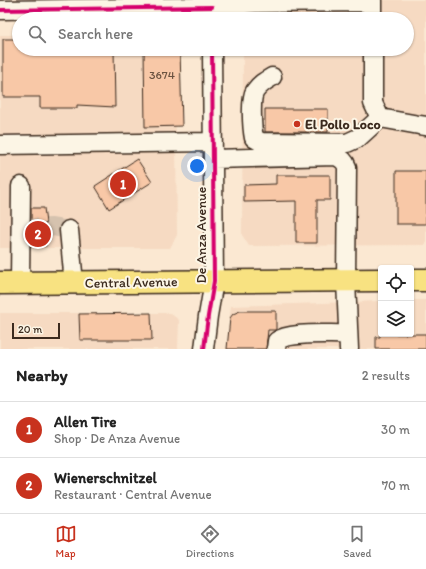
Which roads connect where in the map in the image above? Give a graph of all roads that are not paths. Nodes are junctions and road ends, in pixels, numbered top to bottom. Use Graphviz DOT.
graph roads {
  1 [pos="22,5"];
  2 [pos="372,7"];
  3 [pos="212,9"];
  4 [pos="0,10"];
  5 [pos="212,56"];
  6 [pos="373,56"];
  7 [pos="272,77"];
  8 [pos="380,118"];
  9 [pos="426,126"];
  10 [pos="0,145"];
  11 [pos="212,150"];
  12 [pos="21,186"];
  13 [pos="69,230"];
  14 [pos="346,280"];
  15 [pos="378,280"];
  16 [pos="414,280"];
  17 [pos="426,280"];
  18 [pos="214,281"];
  19 [pos="10,283"];
  20 [pos="74,283"];
  21 [pos="348,342"];
  22 [pos="204,349"];
  23 [pos="276,349"];
  1 -- 3 [label="street"];
  1 -- 4 [label="street"];
  2 -- 3 [label="street"];
  5 -- 11 [label="street, De Anza Avenue"];
  6 -- 8 [label="street"];
  7 -- 8 [label="street"];
  8 -- 9 [label="street"];
  10 -- 11 [label="street"];
  11 -- 14 [label="street"];
  11 -- 18 [label="street, De Anza Avenue"];
  12 -- 19 [label="street"];
  13 -- 20 [label="street"];
  14 -- 15 [label="main road, Central Avenue"];
  14 -- 18 [label="main road, Central Avenue"];
  14 -- 21 [label="street"];
  16 -- 17 [label="main road"];
  18 -- 20 [label="main road, Central Avenue"];
  18 -- 22 [label="street, De Anza Avenue"];
  19 -- 20 [label="main road, Central Avenue"];
  21 -- 23 [label="street"];
}
